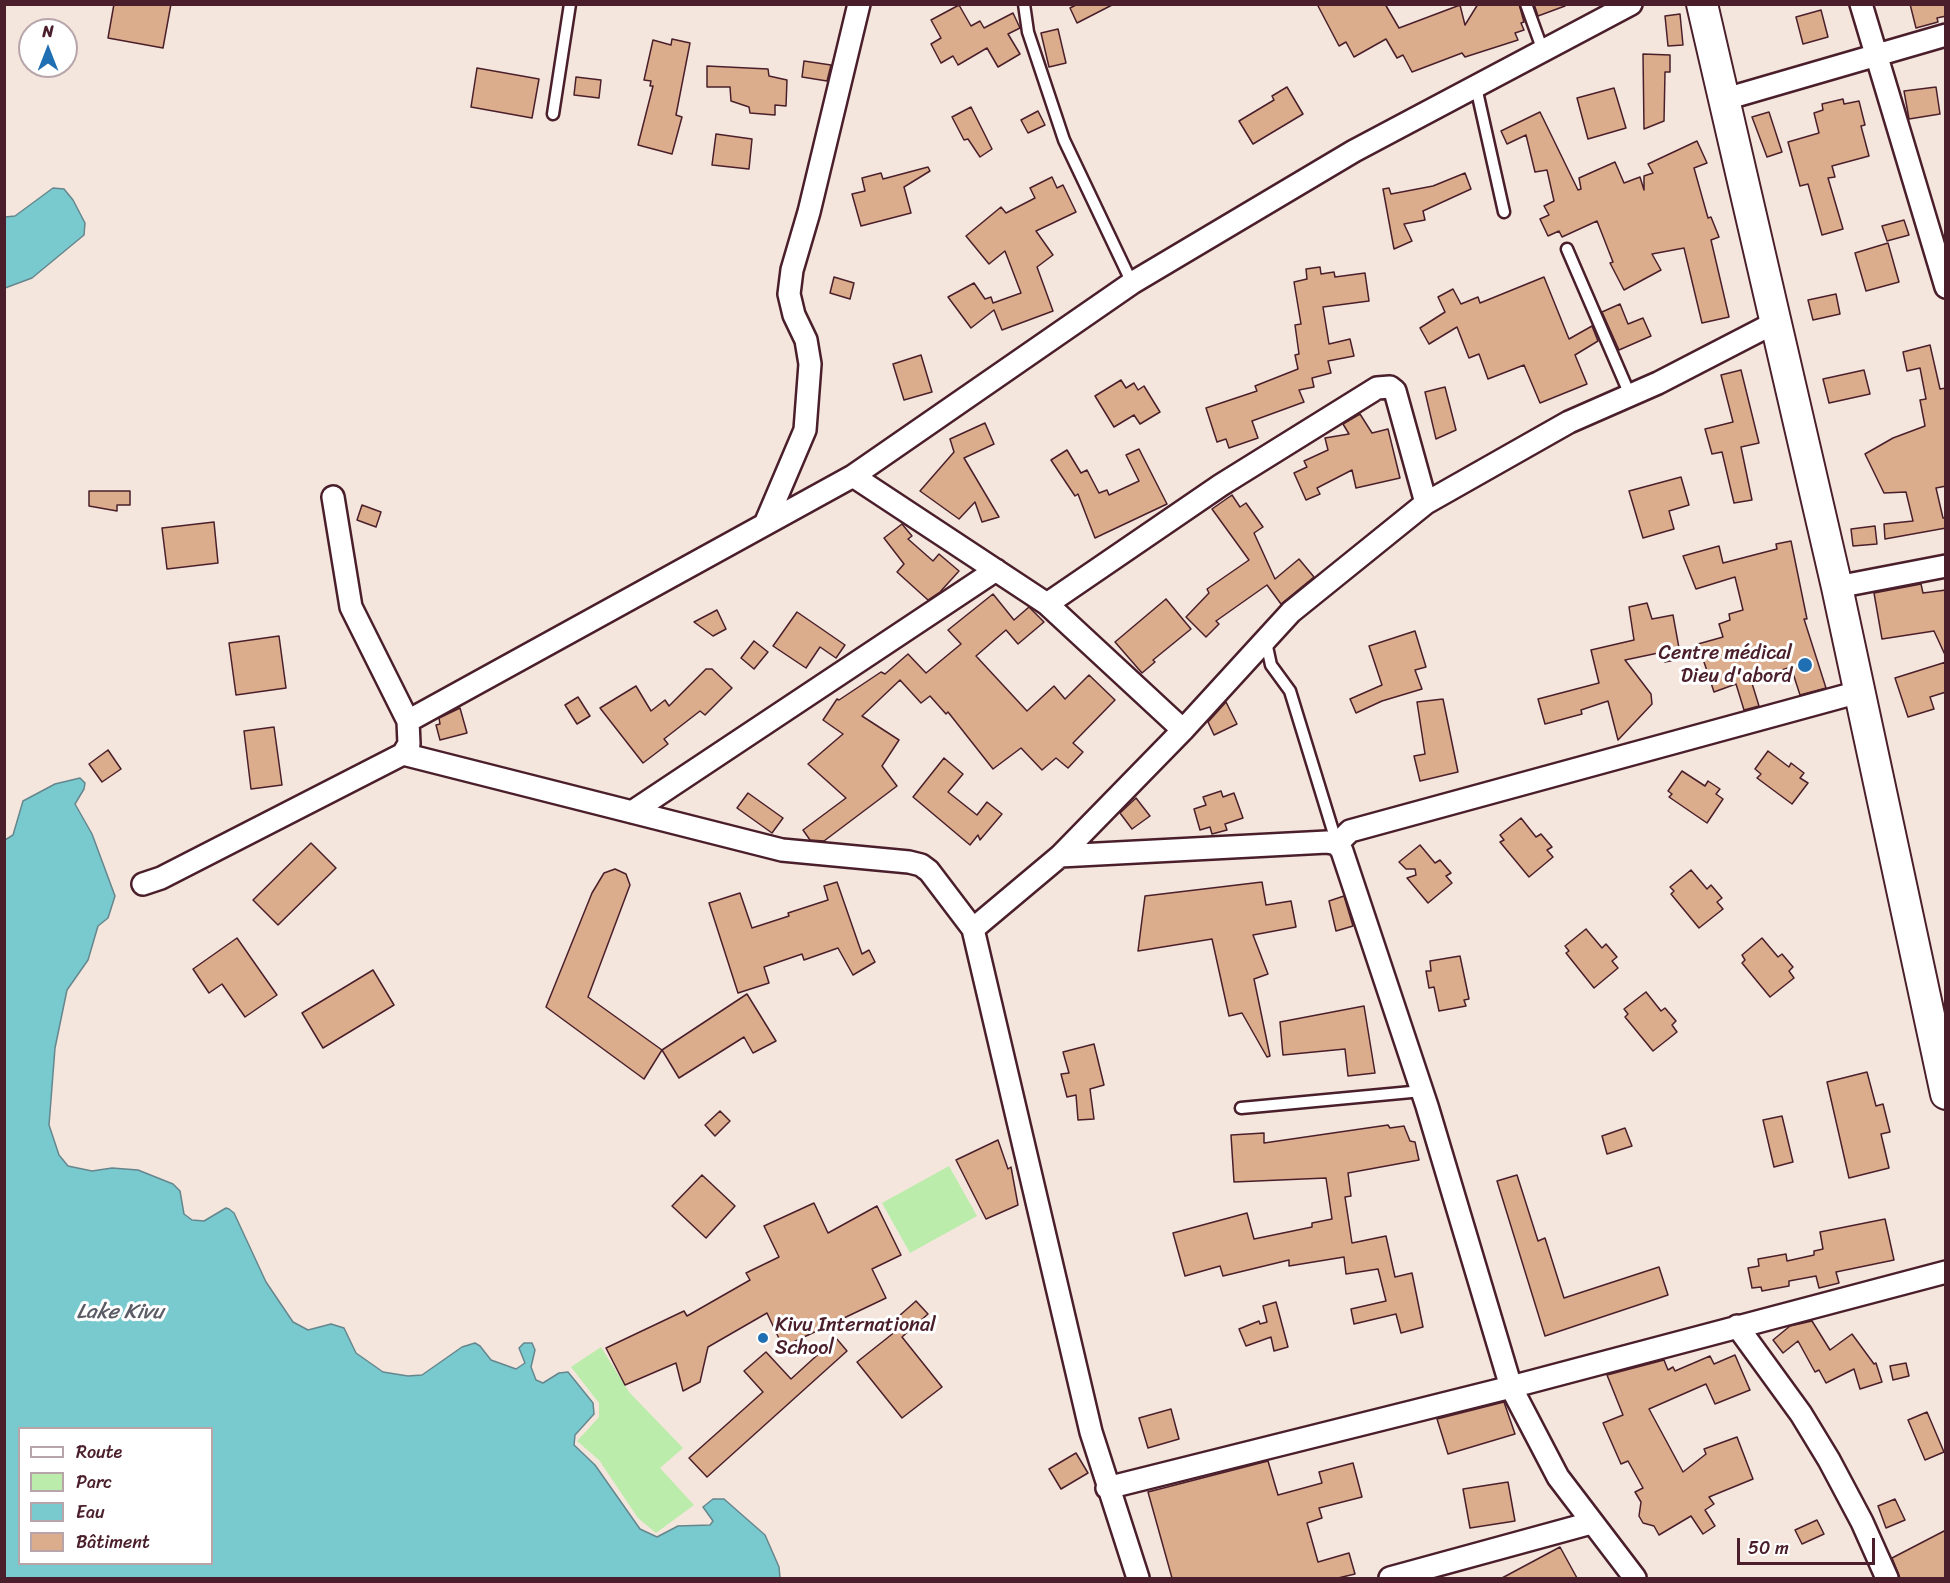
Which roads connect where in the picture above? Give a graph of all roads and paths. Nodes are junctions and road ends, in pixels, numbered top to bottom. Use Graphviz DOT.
graph roads {
  1 [pos="570,4"];
  2 [pos="859,4"];
  3 [pos="1024,4"];
  4 [pos="1526,4"];
  5 [pos="1631,4"];
  6 [pos="1702,4"];
  7 [pos="1861,4"];
  8 [pos="1946,34"];
  9 [pos="1543,51"];
  10 [pos="1876,57"];
  11 [pos="1476,87"];
  12 [pos="1722,100"];
  13 [pos="553,114"];
  14 [pos="1504,212"];
  15 [pos="1567,249"];
  16 [pos="1132,283"];
  17 [pos="1946,287"];
  18 [pos="1776,322"];
  19 [pos="1630,395"];
  20 [pos="853,476"];
  21 [pos="333,497"];
  22 [pos="1426,503"];
  23 [pos="765,524"];
  24 [pos="1946,566"];
  25 [pos="996,570"];
  26 [pos="1836,587"];
  27 [pos="1047,604"];
  28 [pos="1266,642"];
  29 [pos="1858,692"];
  30 [pos="408,721"];
  31 [pos="1183,729"];
  32 [pos="403,754"];
  33 [pos="632,812"];
  34 [pos="1337,844"];
  35 [pos="1060,856"];
  36 [pos="143,884"];
  37 [pos="972,929"];
  38 [pos="1936,1017"];
  39 [pos="1422,1091"];
  40 [pos="1946,1094"];
  41 [pos="1241,1108"];
  42 [pos="1946,1272"];
  43 [pos="1737,1326"];
  44 [pos="1511,1388"];
  45 [pos="1107,1488"];
  46 [pos="1591,1523"];
  47 [pos="1138,1578"];
  48 [pos="1390,1578"];
  49 [pos="1635,1578"];
  50 [pos="1887,1578"];
  1 -- 13 [label="lane"];
  2 -- 23 [label="street"];
  3 -- 16 [label="lane"];
  4 -- 9 [label="lane"];
  5 -- 9 [label="street"];
  6 -- 12 [label="street"];
  7 -- 10 [label="street"];
  8 -- 10 [label="street"];
  9 -- 11 [label="street"];
  10 -- 12 [label="street"];
  10 -- 17 [label="street"];
  11 -- 14 [label="lane"];
  11 -- 16 [label="street"];
  12 -- 18 [label="street"];
  15 -- 19 [label="lane"];
  16 -- 20 [label="street"];
  18 -- 19 [label="street"];
  18 -- 26 [label="street"];
  19 -- 22 [label="street"];
  20 -- 23 [label="street"];
  20 -- 25 [label="street"];
  21 -- 30 [label="street"];
  22 -- 27 [label="street"];
  22 -- 28 [label="street"];
  23 -- 30 [label="street"];
  24 -- 26 [label="street"];
  25 -- 27 [label="street"];
  25 -- 33 [label="street"];
  26 -- 29 [label="street"];
  27 -- 31 [label="street"];
  28 -- 31 [label="street"];
  28 -- 34 [label="lane"];
  29 -- 34 [label="street"];
  29 -- 38 [label="street"];
  30 -- 32 [label="street"];
  31 -- 35 [label="street"];
  32 -- 33 [label="street"];
  32 -- 36 [label="street"];
  33 -- 37 [label="street"];
  34 -- 35 [label="street"];
  34 -- 39 [label="street"];
  35 -- 37 [label="street"];
  37 -- 45 [label="street"];
  38 -- 40 [label="street"];
  39 -- 41 [label="lane"];
  39 -- 44 [label="street"];
  42 -- 43 [label="street"];
  43 -- 44 [label="street"];
  43 -- 50 [label="street"];
  44 -- 45 [label="street"];
  44 -- 46 [label="street"];
  45 -- 47 [label="street"];
  46 -- 48 [label="street"];
  46 -- 49 [label="street"];
}
